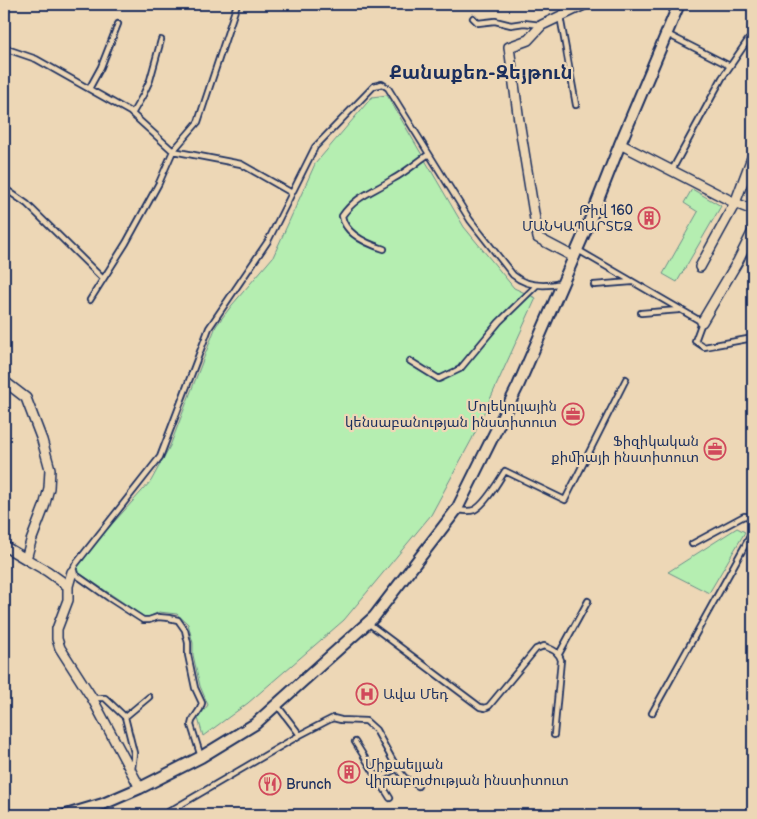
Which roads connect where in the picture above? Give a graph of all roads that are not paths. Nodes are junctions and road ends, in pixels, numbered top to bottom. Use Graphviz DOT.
graph roads {
  1 [pos="237,4"];
  2 [pos="586,4"];
  3 [pos="679,4"];
  4 [pos="685,4"];
  5 [pos="560,16"];
  6 [pos="473,18"];
  7 [pos="118,24"];
  8 [pos="542,25"];
  9 [pos="669,35"];
  10 [pos="161,40"];
  11 [pos="753,42"];
  12 [pos="4,48"];
  13 [pos="730,66"];
  14 [pos="89,89"];
  15 [pos="576,105"];
  16 [pos="132,114"];
  17 [pos="622,145"];
  18 [pos="173,151"];
  19 [pos="429,154"];
  20 [pos="753,155"];
  21 [pos="672,170"];
  22 [pos="4,188"];
  23 [pos="292,193"];
  24 [pos="735,203"];
  25 [pos="753,210"];
  26 [pos="753,231"];
  27 [pos="384,249"];
  28 [pos="577,253"];
  29 [pos="700,268"];
  30 [pos="103,279"];
  31 [pos="633,282"];
  32 [pos="563,283"];
  33 [pos="536,285"];
  34 [pos="594,286"];
  35 [pos="90,300"];
  36 [pos="680,310"];
  37 [pos="642,313"];
  38 [pos="702,322"];
  39 [pos="753,338"];
  40 [pos="410,362"];
  41 [pos="626,379"];
  42 [pos="4,381"];
  43 [pos="458,510"];
  44 [pos="753,517"];
  45 [pos="753,531"];
  46 [pos="692,544"];
  47 [pos="4,546"];
  48 [pos="26,559"];
  49 [pos="72,572"];
  50 [pos="68,586"];
  51 [pos="588,601"];
  52 [pos="369,624"];
  53 [pos="559,654"];
  54 [pos="92,698"];
  55 [pos="149,698"];
  56 [pos="278,706"];
  57 [pos="652,713"];
  58 [pos="125,717"];
  59 [pos="300,735"];
  60 [pos="554,735"];
  61 [pos="355,742"];
  62 [pos="201,757"];
  63 [pos="397,768"];
  64 [pos="132,770"];
  65 [pos="378,779"];
  66 [pos="418,786"];
  67 [pos="140,788"];
  68 [pos="390,798"];
  69 [pos="78,814"];
  70 [pos="66,815"];
  71 [pos="163,815"];
  1 -- 18 [label="lane"];
  2 -- 5 [label="street"];
  3 -- 9 [label="street"];
  4 -- 9 [label="street"];
  5 -- 8 [label="street"];
  5 -- 15 [label="lane"];
  6 -- 8 [label="lane"];
  7 -- 14 [label="lane"];
  8 -- 28 [label="street"];
  9 -- 13 [label="lane"];
  9 -- 17 [label="street"];
  10 -- 16 [label="lane"];
  11 -- 13 [label="lane"];
  12 -- 14 [label="lane"];
  13 -- 21 [label="lane"];
  14 -- 16 [label="lane"];
  16 -- 18 [label="lane"];
  17 -- 21 [label="street"];
  17 -- 28 [label="street"];
  18 -- 23 [label="lane"];
  18 -- 30 [label="lane"];
  19 -- 23 [label="lane"];
  19 -- 27 [label="lane"];
  19 -- 33 [label="lane"];
  20 -- 24 [label="street"];
  21 -- 24 [label="street"];
  22 -- 30 [label="lane"];
  23 -- 49 [label="lane"];
  24 -- 25 [label="street"];
  24 -- 29 [label="street"];
  26 -- 38 [label="street"];
  28 -- 31 [label="lane"];
  28 -- 32 [label="street"];
  28 -- 43 [label="street"];
  30 -- 35 [label="lane"];
  31 -- 34 [label="lane"];
  31 -- 36 [label="lane"];
  32 -- 33 [label="lane"];
  32 -- 43 [label="street"];
  33 -- 40 [label="lane"];
  36 -- 37 [label="lane"];
  36 -- 38 [label="lane"];
  38 -- 39 [label="lane"];
  41 -- 43 [label="lane"];
  42 -- 48 [label="street"];
  43 -- 52 [label="street"];
  44 -- 46 [label="lane"];
  45 -- 57 [label="lane"];
  47 -- 48 [label="street"];
  48 -- 50 [label="street"];
  49 -- 50 [label="street"];
  49 -- 62 [label="lane"];
  50 -- 54 [label="street"];
  51 -- 53 [label="lane"];
  52 -- 53 [label="lane"];
  52 -- 56 [label="street"];
  53 -- 60 [label="lane"];
  54 -- 58 [label="lane"];
  54 -- 64 [label="street"];
  55 -- 58 [label="lane"];
  56 -- 59 [label="lane"];
  56 -- 62 [label="street"];
  56 -- 69 [label="street"];
  58 -- 64 [label="lane"];
  59 -- 63 [label="lane"];
  59 -- 71 [label="lane"];
  61 -- 65 [label="lane"];
  62 -- 67 [label="street"];
  63 -- 65 [label="lane"];
  63 -- 66 [label="lane"];
  64 -- 67 [label="street"];
  65 -- 68 [label="lane"];
  67 -- 69 [label="street"];
  69 -- 70 [label="street"];
}
